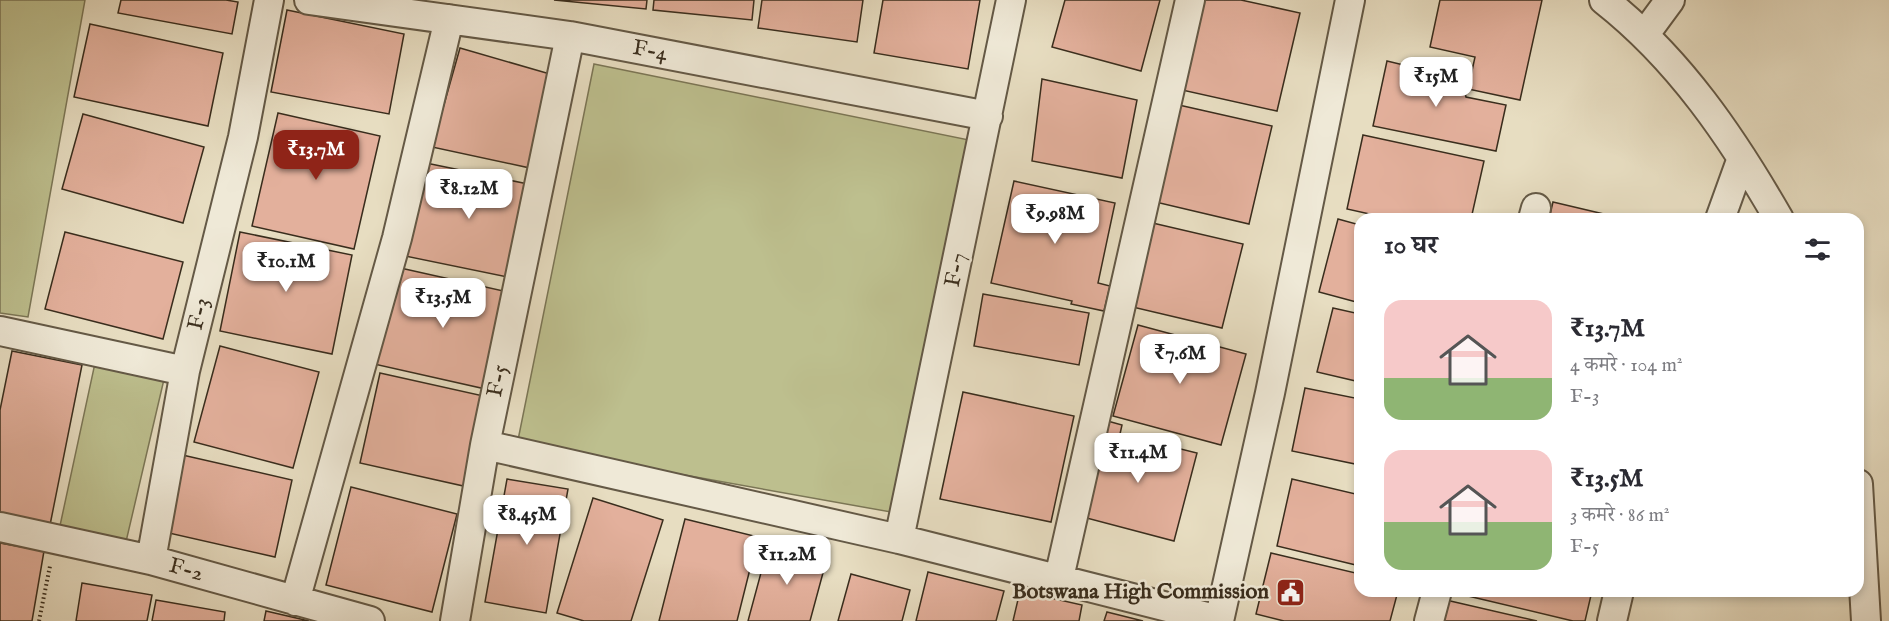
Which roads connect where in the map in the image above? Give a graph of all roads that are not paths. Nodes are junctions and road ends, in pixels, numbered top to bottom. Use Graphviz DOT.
graph roads {
  1 [pos="269,0"];
  2 [pos="309,0"];
  3 [pos="1011,0"];
  4 [pos="1190,0"];
  5 [pos="1350,0"];
  6 [pos="1604,0"];
  7 [pos="1635,0"];
  8 [pos="1658,18"];
  9 [pos="449,19"];
  10 [pos="570,36"];
  11 [pos="988,116"];
  12 [pos="1742,158"];
  13 [pos="1722,213"];
  14 [pos="1775,213"];
  15 [pos="1789,213"];
  16 [pos="0,331"];
  17 [pos="185,371"];
  18 [pos="485,445"];
  19 [pos="0,527"];
  20 [pos="899,539"];
  21 [pos="151,560"];
  22 [pos="1059,578"];
  23 [pos="1864,587"];
  24 [pos="1435,597"];
  25 [pos="1618,597"];
  26 [pos="1847,597"];
  27 [pos="295,601"];
  28 [pos="370,621"];
  29 [pos="454,621"];
  30 [pos="1219,621"];
  31 [pos="1429,621"];
  32 [pos="1612,621"];
  33 [pos="1849,621"];
  34 [pos="1866,621"];
  1 -- 17 [label="street, F-3"];
  2 -- 9 [label="street, F-4"];
  3 -- 11 [label="street, F-7"];
  4 -- 22 [label="street"];
  5 -- 30 [label="street"];
  6 -- 8 [label="street"];
  7 -- 8 [label="street"];
  8 -- 12 [label="street"];
  8 -- 15 [label="street"];
  9 -- 10 [label="street, F-4"];
  9 -- 27 [label="street"];
  10 -- 11 [label="street, F-4"];
  10 -- 18 [label="street, F-5"];
  11 -- 20 [label="street, F-7"];
  12 -- 13 [label="street"];
  12 -- 14 [label="street"];
  16 -- 17 [label="street"];
  17 -- 21 [label="street, F-3"];
  18 -- 20 [label="street"];
  18 -- 29 [label="street, F-5"];
  19 -- 21 [label="street, F-2"];
  20 -- 22 [label="street"];
  21 -- 27 [label="street, F-2"];
  22 -- 30 [label="street"];
  23 -- 34 [label="street"];
  24 -- 31 [label="street"];
  25 -- 32 [label="street"];
  26 -- 33 [label="street"];
  27 -- 28 [label="street, F-2"];
}
